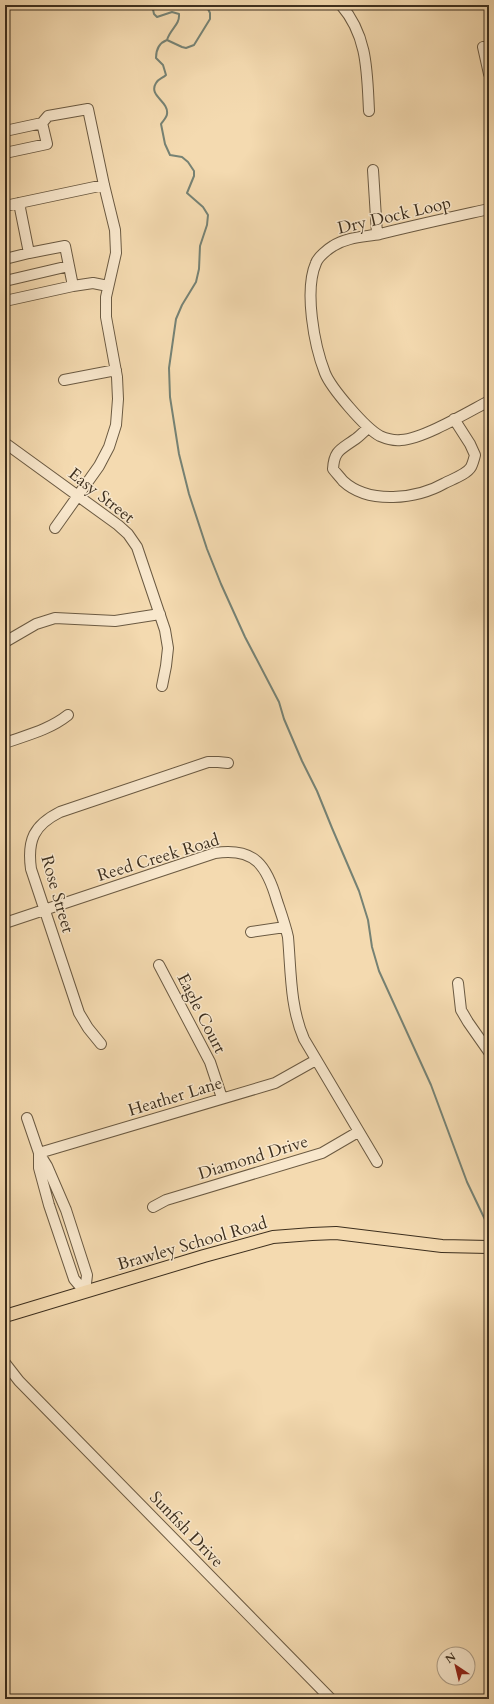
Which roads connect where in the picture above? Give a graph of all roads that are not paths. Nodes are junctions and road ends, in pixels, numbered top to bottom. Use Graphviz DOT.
graph roads {
  1 [pos="342,5"];
  2 [pos="483,47"];
  3 [pos="489,74"];
  4 [pos="370,111"];
  5 [pos="42,123"];
  6 [pos="5,131"];
  7 [pos="5,153"];
  8 [pos="373,170"];
  9 [pos="104,185"];
  10 [pos="19,203"];
  11 [pos="5,206"];
  12 [pos="489,209"];
  13 [pos="377,234"];
  14 [pos="29,253"];
  15 [pos="5,259"];
  16 [pos="69,266"];
  17 [pos="5,281"];
  18 [pos="73,286"];
  19 [pos="108,286"];
  20 [pos="5,301"];
  21 [pos="116,370"];
  22 [pos="64,380"];
  23 [pos="489,401"];
  24 [pos="454,419"];
  25 [pos="368,428"];
  26 [pos="5,444"];
  27 [pos="79,496"];
  28 [pos="55,528"];
  29 [pos="160,614"];
  30 [pos="5,642"];
  31 [pos="162,686"];
  32 [pos="68,716"];
  33 [pos="5,743"];
  34 [pos="228,763"];
  35 [pos="45,910"];
  36 [pos="5,923"];
  37 [pos="285,927"];
  38 [pos="251,932"];
  39 [pos="159,965"];
  40 [pos="458,983"];
  41 [pos="101,1044"];
  42 [pos="489,1052"];
  43 [pos="316,1060"];
  44 [pos="222,1098"];
  45 [pos="27,1118"];
  46 [pos="358,1132"];
  47 [pos="39,1153"];
  48 [pos="377,1162"];
  49 [pos="153,1207"];
  50 [pos="489,1247"];
  51 [pos="85,1292"];
  52 [pos="5,1316"];
  53 [pos="5,1363"];
  54 [pos="5,1372"];
  55 [pos="19,1381"];
  56 [pos="331,1699"];
  1 -- 4 [label="street"];
  2 -- 3 [label="street"];
  5 -- 6 [label="street"];
  5 -- 7 [label="street"];
  5 -- 9 [label="street"];
  8 -- 13 [label="street"];
  9 -- 10 [label="street"];
  9 -- 19 [label="street"];
  10 -- 11 [label="street"];
  10 -- 14 [label="street"];
  12 -- 13 [label="street, Dry Dock Loop"];
  13 -- 25 [label="street, Dry Dock Loop"];
  14 -- 15 [label="street"];
  14 -- 16 [label="street"];
  16 -- 17 [label="street"];
  16 -- 18 [label="street"];
  18 -- 19 [label="street"];
  18 -- 20 [label="street"];
  19 -- 21 [label="street"];
  21 -- 22 [label="street"];
  21 -- 27 [label="street"];
  23 -- 24 [label="street, Dry Dock Loop"];
  24 -- 25 [label="street, Dry Dock Loop"];
  24 -- 25 [label="street"];
  26 -- 27 [label="street, Easy Street"];
  27 -- 28 [label="street"];
  27 -- 29 [label="street, Easy Street"];
  29 -- 30 [label="street"];
  29 -- 31 [label="street, Easy Street"];
  32 -- 33 [label="street"];
  34 -- 35 [label="street, Rose Street"];
  35 -- 36 [label="street, Reed Creek Road"];
  35 -- 37 [label="street, Reed Creek Road"];
  35 -- 41 [label="street, Rose Street"];
  37 -- 38 [label="street"];
  37 -- 43 [label="street, Reed Creek Road"];
  39 -- 44 [label="street, Eagle Court"];
  40 -- 42 [label="street"];
  43 -- 44 [label="street, Heather Lane"];
  43 -- 46 [label="street, Reed Creek Road"];
  44 -- 47 [label="street, Heather Lane"];
  45 -- 47 [label="street"];
  46 -- 48 [label="street, Reed Creek Road"];
  46 -- 49 [label="street, Diamond Drive"];
  47 -- 51 [label="street"];
  47 -- 51 [label="street"];
  50 -- 51 [label="main road, Brawley School Road"];
  51 -- 52 [label="main road, Brawley School Road"];
  53 -- 55 [label="street, Sunfish Drive"];
  54 -- 55 [label="street, Sunfish Drive"];
  55 -- 56 [label="street, Sunfish Drive"];
}
